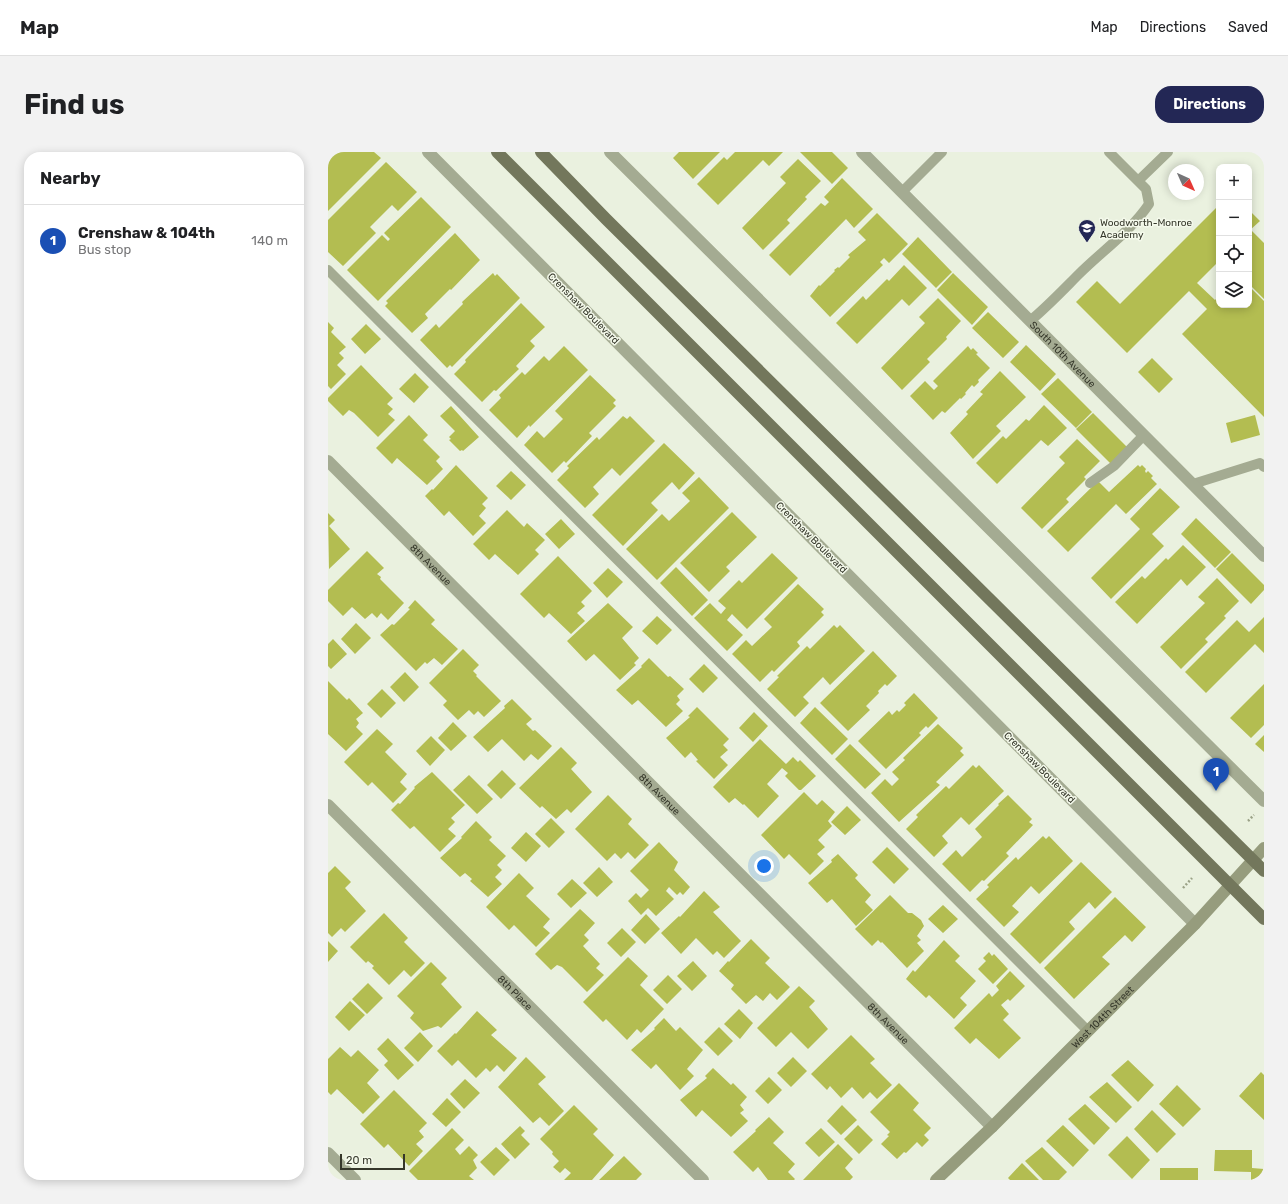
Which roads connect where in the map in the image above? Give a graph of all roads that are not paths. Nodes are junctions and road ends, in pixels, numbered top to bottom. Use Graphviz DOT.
graph roads {
  1 [pos="428,152"];
  2 [pos="497,152"];
  3 [pos="542,152"];
  4 [pos="610,152"];
  5 [pos="862,152"];
  6 [pos="942,152"];
  7 [pos="1109,152"];
  8 [pos="1168,152"];
  9 [pos="1138,181"];
  10 [pos="902,192"];
  11 [pos="328,270"];
  12 [pos="1030,321"];
  13 [pos="1144,435"];
  14 [pos="328,460"];
  15 [pos="1262,465"];
  16 [pos="1090,483"];
  17 [pos="1193,484"];
  18 [pos="1264,556"];
  19 [pos="1264,801"];
  20 [pos="328,805"];
  21 [pos="1264,848"];
  22 [pos="1252,860"];
  23 [pos="1264,871"];
  24 [pos="1230,886"];
  25 [pos="1264,919"];
  26 [pos="1195,924"];
  27 [pos="1088,1031"];
  28 [pos="992,1128"];
  29 [pos="328,1153"];
  30 [pos="355,1180"];
  31 [pos="703,1180"];
  32 [pos="936,1180"];
  1 -- 26 [label="street, Crenshaw Boulevard"];
  2 -- 24 [label="main road"];
  3 -- 22 [label="main road"];
  4 -- 19 [label="street"];
  5 -- 10 [label="street, South 10th Avenue"];
  6 -- 10 [label="lane"];
  7 -- 9 [label="lane"];
  8 -- 9 [label="lane"];
  9 -- 12 [label="lane"];
  10 -- 12 [label="street, South 10th Avenue"];
  11 -- 27 [label="lane"];
  12 -- 13 [label="street, South 10th Avenue"];
  13 -- 16 [label="lane"];
  13 -- 17 [label="street, South 10th Avenue"];
  14 -- 28 [label="street, 8th Avenue"];
  15 -- 17 [label="lane"];
  17 -- 18 [label="street, South 10th Avenue"];
  20 -- 31 [label="street, 8th Place"];
  21 -- 22 [label="street, West 104th Street"];
  22 -- 23 [label="main road"];
  22 -- 24 [label="street, West 104th Street"];
  24 -- 25 [label="main road"];
  24 -- 26 [label="street, West 104th Street"];
  26 -- 27 [label="street, West 104th Street"];
  27 -- 28 [label="street, West 104th Street"];
  28 -- 32 [label="street, West 104th Street"];
  29 -- 30 [label="street"];
}
